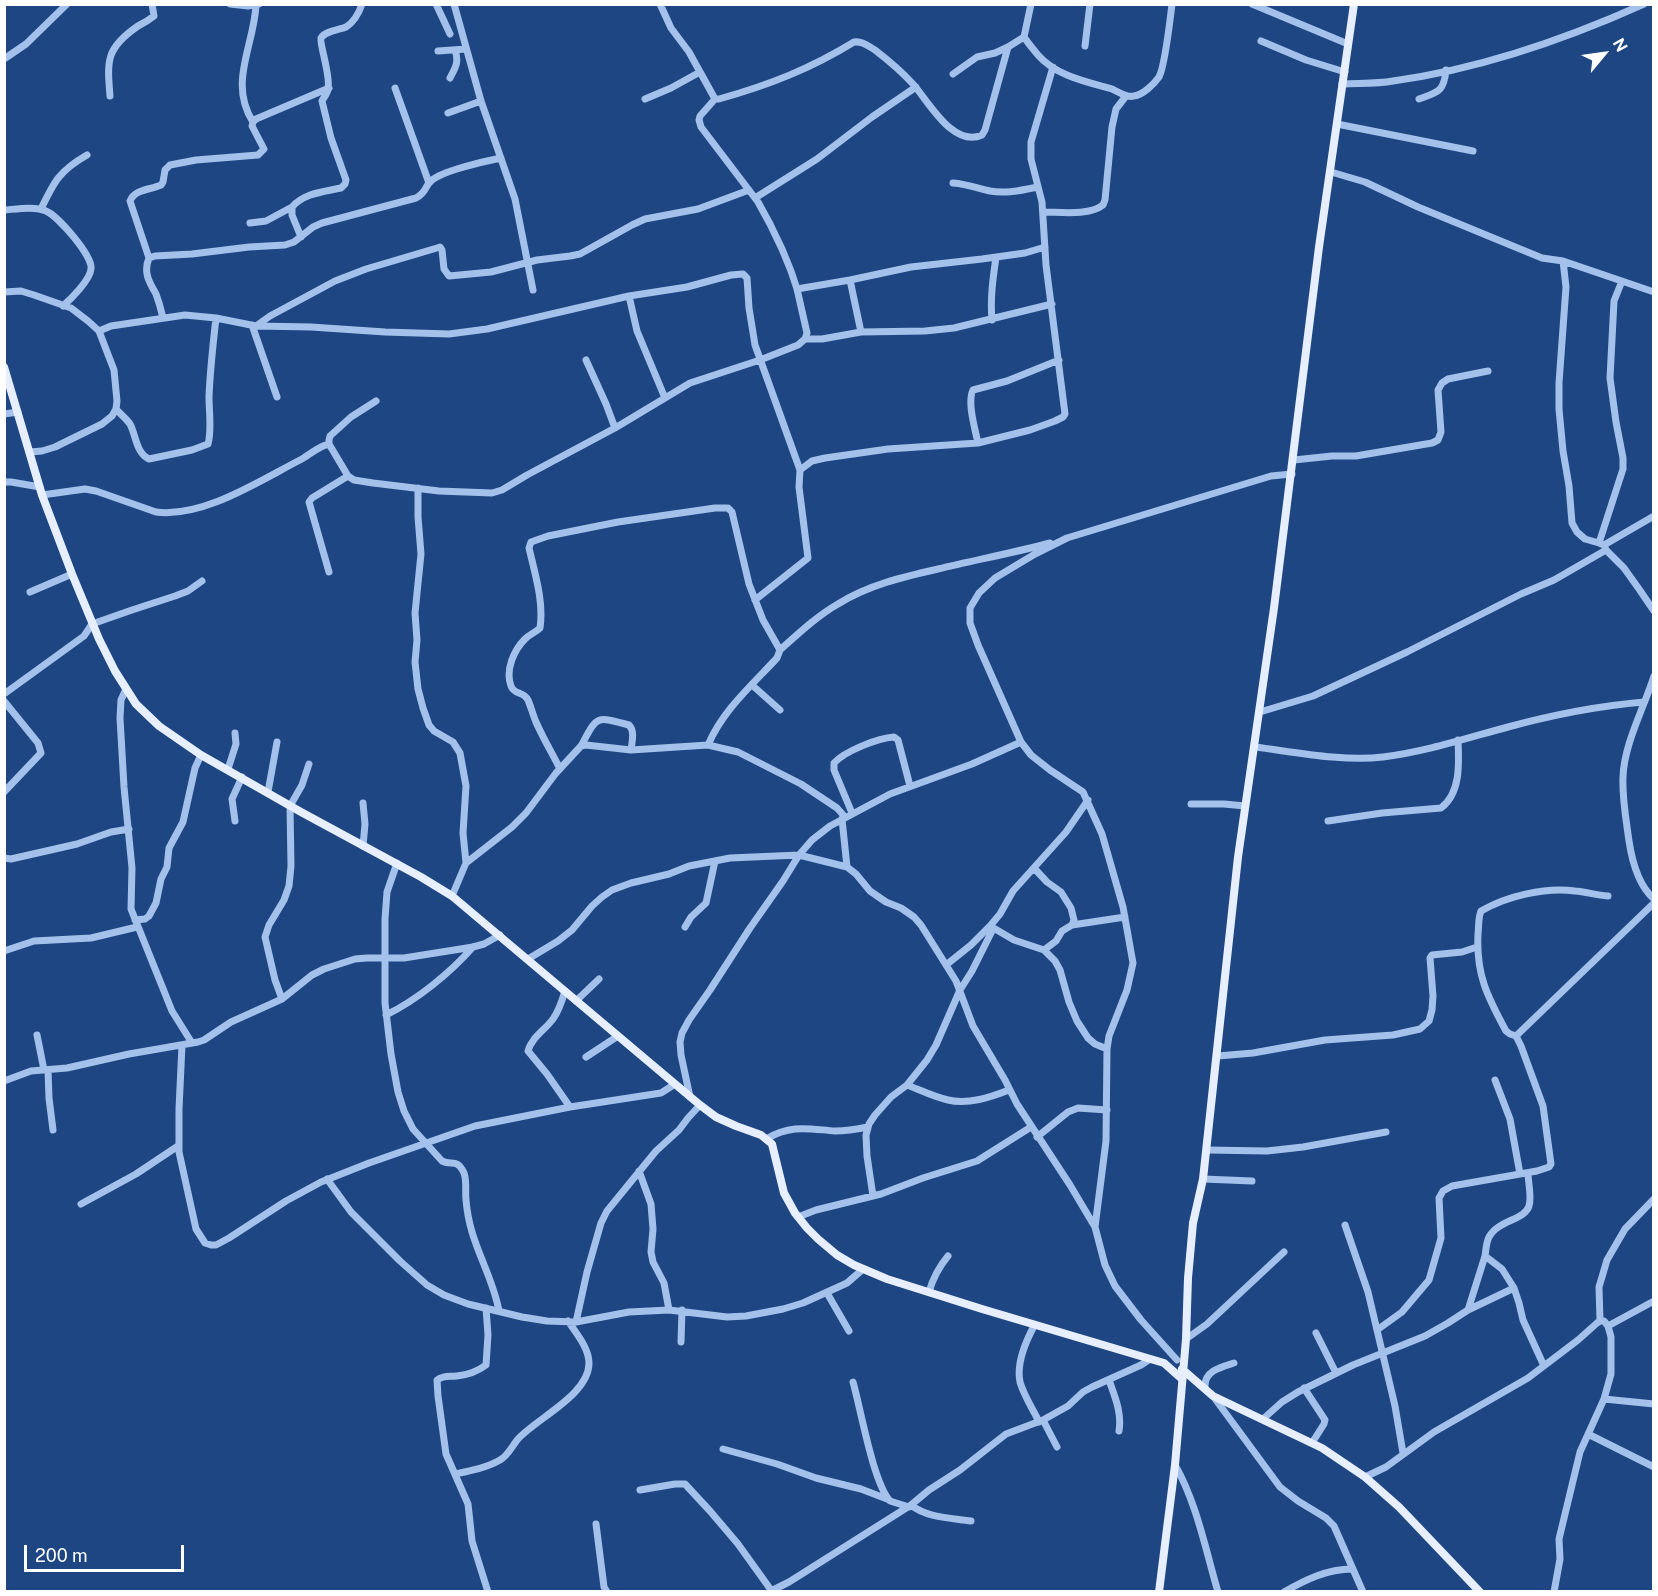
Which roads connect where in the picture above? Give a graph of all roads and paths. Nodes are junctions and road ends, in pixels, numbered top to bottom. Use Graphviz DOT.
graph roads {
  1 [pos="67,4"];
  2 [pos="152,4"];
  3 [pos="230,4"];
  4 [pos="362,4"];
  5 [pos="436,4"];
  6 [pos="454,4"];
  7 [pos="660,4"];
  8 [pos="1031,4"];
  9 [pos="1090,4"];
  10 [pos="1172,4"];
  11 [pos="1252,4"];
  12 [pos="1354,4"];
  13 [pos="1644,4"];
  14 [pos="257,5"];
  15 [pos="450,34"];
  16 [pos="1024,37"];
  17 [pos="1261,40"];
  18 [pos="1348,44"];
  19 [pos="1085,46"];
  20 [pos="1008,47"];
  21 [pos="466,49"];
  22 [pos="455,50"];
  23 [pos="438,51"];
  24 [pos="4,58"];
  25 [pos="1053,67"];
  26 [pos="1446,70"];
  27 [pos="699,72"];
  28 [pos="1345,72"];
  29 [pos="953,74"];
  30 [pos="450,78"];
  31 [pos="1342,84"];
  32 [pos="916,87"];
  33 [pos="329,88"];
  34 [pos="395,88"];
  35 [pos="110,96"];
  36 [pos="1126,96"];
  37 [pos="645,99"];
  38 [pos="715,99"];
  39 [pos="1419,99"];
  40 [pos="481,100"];
  41 [pos="447,113"];
  42 [pos="253,122"];
  43 [pos="1337,124"];
  44 [pos="1473,151"];
  45 [pos="87,155"];
  46 [pos="501,158"];
  47 [pos="1331,172"];
  48 [pos="429,183"];
  49 [pos="952,183"];
  50 [pos="1038,187"];
  51 [pos="748,190"];
  52 [pos="754,198"];
  53 [pos="292,207"];
  54 [pos="41,209"];
  55 [pos="4,210"];
  56 [pos="1043,212"];
  57 [pos="250,224"];
  58 [pos="301,237"];
  59 [pos="1045,247"];
  60 [pos="996,257"];
  61 [pos="149,258"];
  62 [pos="1563,261"];
  63 [pos="529,262"];
  64 [pos="850,280"];
  65 [pos="1622,281"];
  66 [pos="797,289"];
  67 [pos="533,290"];
  68 [pos="4,292"];
  69 [pos="1653,292"];
  70 [pos="629,296"];
  71 [pos="1052,304"];
  72 [pos="63,306"];
  73 [pos="163,318"];
  74 [pos="216,318"];
  75 [pos="993,320"];
  76 [pos="254,326"];
  77 [pos="99,332"];
  78 [pos="861,332"];
  79 [pos="805,339"];
  80 [pos="586,360"];
  81 [pos="760,360"];
  82 [pos="1059,360"];
  83 [pos="4,367"];
  84 [pos="1488,371"];
  85 [pos="278,397"];
  86 [pos="665,398"];
  87 [pos="376,401"];
  88 [pos="116,409"];
  89 [pos="18,412"];
  90 [pos="4,414"];
  91 [pos="615,428"];
  92 [pos="978,443"];
  93 [pos="329,444"];
  94 [pos="30,452"];
  95 [pos="1294,460"];
  96 [pos="800,470"];
  97 [pos="1292,474"];
  98 [pos="348,476"];
  99 [pos="4,482"];
  100 [pos="418,488"];
  101 [pos="41,491"];
  102 [pos="1653,516"];
  103 [pos="1067,538"];
  104 [pos="1603,546"];
  105 [pos="329,572"];
  106 [pos="72,574"];
  107 [pos="202,581"];
  108 [pos="30,592"];
  109 [pos="1653,596"];
  110 [pos="1645,598"];
  111 [pos="755,600"];
  112 [pos="1653,611"];
  113 [pos="92,624"];
  114 [pos="84,636"];
  115 [pos="99,639"];
  116 [pos="780,650"];
  117 [pos="1653,676"];
  118 [pos="752,685"];
  119 [pos="126,688"];
  120 [pos="1651,690"];
  121 [pos="4,694"];
  122 [pos="4,701"];
  123 [pos="1644,702"];
  124 [pos="780,710"];
  125 [pos="1260,712"];
  126 [pos="235,733"];
  127 [pos="1458,740"];
  128 [pos="277,742"];
  129 [pos="1021,742"];
  130 [pos="708,745"];
  131 [pos="581,746"];
  132 [pos="1255,747"];
  133 [pos="631,750"];
  134 [pos="201,754"];
  135 [pos="309,764"];
  136 [pos="228,769"];
  137 [pos="560,769"];
  138 [pos="242,777"];
  139 [pos="910,786"];
  140 [pos="4,792"];
  141 [pos="268,792"];
  142 [pos="1088,800"];
  143 [pos="363,803"];
  144 [pos="1191,804"];
  145 [pos="290,806"];
  146 [pos="1245,806"];
  147 [pos="846,816"];
  148 [pos="235,820"];
  149 [pos="1328,821"];
  150 [pos="129,829"];
  151 [pos="363,846"];
  152 [pos="799,855"];
  153 [pos="4,858"];
  154 [pos="714,861"];
  155 [pos="397,863"];
  156 [pos="466,863"];
  157 [pos="847,867"];
  158 [pos="1034,868"];
  159 [pos="452,896"];
  160 [pos="1608,896"];
  161 [pos="1653,901"];
  162 [pos="1125,917"];
  163 [pos="136,924"];
  164 [pos="1072,925"];
  165 [pos="685,927"];
  166 [pos="992,928"];
  167 [pos="500,935"];
  168 [pos="472,947"];
  169 [pos="1477,947"];
  170 [pos="1044,950"];
  171 [pos="4,951"];
  172 [pos="386,958"];
  173 [pos="528,959"];
  174 [pos="946,965"];
  175 [pos="599,979"];
  176 [pos="960,990"];
  177 [pos="565,991"];
  178 [pos="282,999"];
  179 [pos="575,999"];
  180 [pos="560,1007"];
  181 [pos="386,1015"];
  182 [pos="37,1035"];
  183 [pos="618,1036"];
  184 [pos="1516,1036"];
  185 [pos="192,1043"];
  186 [pos="182,1045"];
  187 [pos="1107,1049"];
  188 [pos="1218,1056"];
  189 [pos="586,1057"];
  190 [pos="46,1070"];
  191 [pos="6,1079"];
  192 [pos="1495,1080"];
  193 [pos="675,1084"];
  194 [pos="907,1085"];
  195 [pos="1009,1090"];
  196 [pos="690,1097"];
  197 [pos="700,1105"];
  198 [pos="570,1107"];
  199 [pos="1107,1110"];
  200 [pos="868,1127"];
  201 [pos="1031,1127"];
  202 [pos="53,1130"];
  203 [pos="1386,1132"];
  204 [pos="1038,1137"];
  205 [pos="766,1139"];
  206 [pos="426,1143"];
  207 [pos="178,1146"];
  208 [pos="1207,1150"];
  209 [pos="639,1171"];
  210 [pos="1524,1173"];
  211 [pos="327,1179"];
  212 [pos="1203,1179"];
  213 [pos="1252,1181"];
  214 [pos="873,1196"];
  215 [pos="1653,1199"];
  216 [pos="81,1204"];
  217 [pos="798,1217"];
  218 [pos="1345,1225"];
  219 [pos="1095,1227"];
  220 [pos="1284,1252"];
  221 [pos="948,1256"];
  222 [pos="1485,1256"];
  223 [pos="862,1270"];
  224 [pos="1514,1288"];
  225 [pos="929,1292"];
  226 [pos="827,1293"];
  227 [pos="1653,1301"];
  228 [pos="486,1308"];
  229 [pos="669,1310"];
  230 [pos="682,1310"];
  231 [pos="1468,1310"];
  232 [pos="499,1311"];
  233 [pos="1600,1321"];
  234 [pos="572,1322"];
  235 [pos="1034,1326"];
  236 [pos="1608,1326"];
  237 [pos="1377,1330"];
  238 [pos="849,1331"];
  239 [pos="1316,1333"];
  240 [pos="1186,1339"];
  241 [pos="681,1342"];
  242 [pos="1382,1354"];
  243 [pos="1150,1359"];
  244 [pos="1181,1359"];
  245 [pos="1164,1363"];
  246 [pos="1234,1363"];
  247 [pos="1544,1366"];
  248 [pos="1336,1373"];
  249 [pos="1182,1378"];
  250 [pos="1109,1380"];
  251 [pos="853,1382"];
  252 [pos="1205,1387"];
  253 [pos="1304,1388"];
  254 [pos="1213,1396"];
  255 [pos="1604,1399"];
  256 [pos="1653,1404"];
  257 [pos="1263,1419"];
  258 [pos="1041,1421"];
  259 [pos="1119,1431"];
  260 [pos="1588,1434"];
  261 [pos="1312,1443"];
  262 [pos="1057,1447"];
  263 [pos="723,1449"];
  264 [pos="1403,1453"];
  265 [pos="1175,1465"];
  266 [pos="1653,1467"];
  267 [pos="455,1474"];
  268 [pos="1365,1477"];
  269 [pos="640,1490"];
  270 [pos="888,1499"];
  271 [pos="910,1506"];
  272 [pos="971,1521"];
  273 [pos="596,1524"];
  274 [pos="1352,1569"];
  275 [pos="770,1591"];
  276 [pos="488,1592"];
  277 [pos="607,1592"];
  278 [pos="1159,1592"];
  279 [pos="1218,1592"];
  280 [pos="1284,1592"];
  281 [pos="1363,1592"];
  282 [pos="1480,1592"];
  283 [pos="1554,1592"];
  1 -- 24 [label="street"];
  2 -- 35 [label="street"];
  3 -- 14 [label="street"];
  4 -- 33 [label="street"];
  5 -- 15 [label="street"];
  6 -- 21 [label="street"];
  7 -- 27 [label="street"];
  8 -- 16 [label="street"];
  9 -- 19 [label="street"];
  10 -- 36 [label="street"];
  11 -- 18 [label="street"];
  12 -- 18 [label="main road"];
  13 -- 26 [label="street"];
  14 -- 42 [label="street"];
  16 -- 20 [label="street"];
  16 -- 25 [label="street"];
  17 -- 28 [label="street"];
  18 -- 28 [label="main road"];
  20 -- 29 [label="street"];
  20 -- 32 [label="street"];
  21 -- 22 [label="street"];
  21 -- 40 [label="street"];
  22 -- 23 [label="street"];
  22 -- 30 [label="street"];
  25 -- 36 [label="street"];
  25 -- 50 [label="street"];
  26 -- 31 [label="street"];
  26 -- 39 [label="street"];
  27 -- 37 [label="street"];
  27 -- 38 [label="street"];
  28 -- 31 [label="main road"];
  31 -- 43 [label="main road"];
  32 -- 38 [label="street"];
  32 -- 52 [label="street"];
  33 -- 42 [label="street"];
  33 -- 53 [label="street"];
  34 -- 48 [label="street"];
  36 -- 56 [label="street"];
  38 -- 51 [label="street"];
  40 -- 41 [label="street"];
  40 -- 46 [label="street"];
  42 -- 61 [label="street"];
  43 -- 44 [label="street"];
  43 -- 47 [label="main road"];
  45 -- 54 [label="street"];
  46 -- 48 [label="street"];
  46 -- 63 [label="street"];
  47 -- 62 [label="street"];
  47 -- 95 [label="main road"];
  48 -- 58 [label="street"];
  49 -- 50 [label="street"];
  50 -- 56 [label="street"];
  51 -- 52 [label="street"];
  51 -- 63 [label="street"];
  52 -- 66 [label="street"];
  53 -- 57 [label="street"];
  53 -- 58 [label="street"];
  54 -- 55 [label="street"];
  54 -- 72 [label="street"];
  56 -- 59 [label="street"];
  58 -- 61 [label="street"];
  59 -- 60 [label="street"];
  59 -- 71 [label="street"];
  60 -- 64 [label="street"];
  60 -- 75 [label="street"];
  61 -- 73 [label="street"];
  62 -- 65 [label="street"];
  62 -- 104 [label="street"];
  63 -- 67 [label="street"];
  63 -- 76 [label="street"];
  64 -- 66 [label="street"];
  64 -- 78 [label="street"];
  65 -- 69 [label="street"];
  65 -- 104 [label="street"];
  66 -- 79 [label="street"];
  68 -- 72 [label="street"];
  70 -- 76 [label="street"];
  70 -- 81 [label="street"];
  70 -- 86 [label="street"];
  71 -- 75 [label="street"];
  71 -- 82 [label="street"];
  72 -- 77 [label="street"];
  73 -- 74 [label="street"];
  73 -- 77 [label="street"];
  74 -- 76 [label="street"];
  74 -- 88 [label="street"];
  75 -- 78 [label="street"];
  76 -- 85 [label="street"];
  77 -- 88 [label="street"];
  78 -- 79 [label="street"];
  79 -- 81 [label="street"];
  80 -- 91 [label="street"];
  81 -- 86 [label="street"];
  81 -- 96 [label="street"];
  82 -- 92 [label="street"];
  82 -- 92 [label="street"];
  83 -- 89 [label="main road"];
  84 -- 95 [label="street"];
  86 -- 91 [label="street"];
  87 -- 93 [label="street"];
  88 -- 94 [label="street"];
  89 -- 90 [label="street"];
  89 -- 94 [label="main road"];
  91 -- 100 [label="street"];
  92 -- 96 [label="street"];
  93 -- 98 [label="street"];
  93 -- 101 [label="street"];
  94 -- 101 [label="main road"];
  95 -- 97 [label="main road"];
  96 -- 111 [label="street"];
  97 -- 103 [label="street"];
  97 -- 125 [label="main road"];
  98 -- 100 [label="street"];
  98 -- 105 [label="street"];
  99 -- 101 [label="street"];
  100 -- 156 [label="street"];
  101 -- 106 [label="main road"];
  102 -- 104 [label="street"];
  103 -- 116 [label="street"];
  103 -- 129 [label="street"];
  104 -- 110 [label="street"];
  104 -- 125 [label="street"];
  106 -- 108 [label="street"];
  106 -- 113 [label="main road"];
  107 -- 113 [label="street"];
  109 -- 110 [label="street"];
  110 -- 112 [label="street"];
  111 -- 116 [label="street"];
  111 -- 137 [label="street"];
  113 -- 114 [label="street"];
  113 -- 115 [label="main road"];
  114 -- 115 [label="street"];
  114 -- 121 [label="street"];
  115 -- 119 [label="main road"];
  116 -- 118 [label="street"];
  117 -- 120 [label="street"];
  118 -- 124 [label="street"];
  118 -- 130 [label="street"];
  119 -- 134 [label="main road"];
  119 -- 150 [label="street"];
  120 -- 123 [label="street"];
  122 -- 140 [label="street"];
  123 -- 127 [label="street"];
  123 -- 161 [label="street"];
  125 -- 132 [label="main road"];
  126 -- 136 [label="street"];
  127 -- 132 [label="street"];
  127 -- 149 [label="street"];
  128 -- 141 [label="street"];
  129 -- 139 [label="street"];
  129 -- 142 [label="street"];
  130 -- 133 [label="street"];
  130 -- 147 [label="street"];
  131 -- 133 [label="street"];
  131 -- 133 [label="street"];
  131 -- 137 [label="street"];
  132 -- 146 [label="main road"];
  134 -- 136 [label="main road"];
  134 -- 163 [label="street"];
  135 -- 145 [label="street"];
  136 -- 138 [label="main road"];
  137 -- 156 [label="street"];
  138 -- 141 [label="main road"];
  138 -- 148 [label="street"];
  139 -- 147 [label="street"];
  139 -- 147 [label="street"];
  141 -- 145 [label="main road"];
  142 -- 158 [label="street"];
  142 -- 162 [label="street"];
  143 -- 151 [label="street"];
  144 -- 146 [label="street"];
  145 -- 151 [label="main road"];
  145 -- 178 [label="street"];
  146 -- 188 [label="main road"];
  147 -- 152 [label="street"];
  147 -- 157 [label="street"];
  150 -- 153 [label="street"];
  150 -- 163 [label="street"];
  151 -- 155 [label="main road"];
  152 -- 154 [label="street"];
  152 -- 157 [label="street"];
  152 -- 196 [label="street"];
  154 -- 165 [label="street"];
  154 -- 173 [label="street"];
  155 -- 159 [label="main road"];
  155 -- 172 [label="street"];
  156 -- 159 [label="street"];
  157 -- 174 [label="street"];
  158 -- 164 [label="street"];
  158 -- 166 [label="street"];
  159 -- 167 [label="main road"];
  160 -- 169 [label="street"];
  161 -- 184 [label="street"];
  162 -- 164 [label="street"];
  162 -- 187 [label="street"];
  163 -- 171 [label="street"];
  163 -- 185 [label="street"];
  164 -- 170 [label="street"];
  166 -- 170 [label="street"];
  166 -- 174 [label="street"];
  166 -- 176 [label="street"];
  167 -- 168 [label="street"];
  167 -- 173 [label="main road"];
  168 -- 172 [label="street"];
  168 -- 181 [label="street"];
  169 -- 184 [label="street"];
  169 -- 188 [label="street"];
  170 -- 187 [label="street"];
  172 -- 178 [label="street"];
  172 -- 181 [label="street"];
  173 -- 177 [label="main road"];
  174 -- 176 [label="street"];
  175 -- 179 [label="street"];
  176 -- 194 [label="street"];
  176 -- 195 [label="street"];
  177 -- 179 [label="main road"];
  177 -- 180 [label="street"];
  178 -- 185 [label="street"];
  179 -- 180 [label="street"];
  179 -- 183 [label="main road"];
  180 -- 198 [label="street"];
  181 -- 206 [label="street"];
  182 -- 190 [label="street"];
  183 -- 189 [label="street"];
  183 -- 193 [label="main road"];
  184 -- 210 [label="street"];
  185 -- 186 [label="street"];
  186 -- 190 [label="street"];
  186 -- 207 [label="street"];
  187 -- 199 [label="street"];
  188 -- 208 [label="main road"];
  190 -- 191 [label="street"];
  190 -- 202 [label="street"];
  192 -- 210 [label="street"];
  193 -- 196 [label="main road"];
  193 -- 198 [label="street"];
  194 -- 195 [label="street"];
  194 -- 200 [label="street"];
  195 -- 201 [label="street"];
  196 -- 197 [label="main road"];
  197 -- 205 [label="main road"];
  197 -- 209 [label="street"];
  198 -- 206 [label="street"];
  199 -- 204 [label="street"];
  199 -- 219 [label="street"];
  200 -- 205 [label="street"];
  200 -- 214 [label="street"];
  201 -- 204 [label="street"];
  201 -- 214 [label="street"];
  203 -- 208 [label="street"];
  204 -- 219 [label="street"];
  205 -- 217 [label="main road"];
  206 -- 211 [label="street"];
  206 -- 232 [label="street"];
  207 -- 211 [label="street"];
  207 -- 216 [label="street"];
  208 -- 212 [label="main road"];
  209 -- 229 [label="street"];
  209 -- 234 [label="street"];
  210 -- 222 [label="street"];
  210 -- 237 [label="street"];
  211 -- 228 [label="street"];
  212 -- 213 [label="street"];
  212 -- 240 [label="main road"];
  214 -- 217 [label="street"];
  215 -- 233 [label="street"];
  217 -- 223 [label="main road"];
  218 -- 237 [label="street"];
  219 -- 244 [label="street"];
  220 -- 240 [label="street"];
  221 -- 225 [label="street"];
  222 -- 224 [label="street"];
  222 -- 231 [label="street"];
  223 -- 225 [label="main road"];
  223 -- 226 [label="street"];
  224 -- 231 [label="street"];
  224 -- 247 [label="street"];
  225 -- 235 [label="main road"];
  226 -- 230 [label="street"];
  226 -- 238 [label="street"];
  227 -- 236 [label="street"];
  228 -- 232 [label="street"];
  228 -- 267 [label="street"];
  229 -- 230 [label="street"];
  229 -- 234 [label="street"];
  230 -- 241 [label="street"];
  231 -- 242 [label="street"];
  232 -- 234 [label="street"];
  233 -- 236 [label="street"];
  233 -- 247 [label="street"];
  234 -- 267 [label="street"];
  235 -- 243 [label="main road"];
  235 -- 258 [label="street"];
  236 -- 255 [label="street"];
  237 -- 242 [label="street"];
  239 -- 248 [label="street"];
  240 -- 244 [label="main road"];
  242 -- 248 [label="street"];
  242 -- 264 [label="street"];
  243 -- 245 [label="main road"];
  243 -- 250 [label="street"];
  244 -- 245 [label="main road"];
  244 -- 249 [label="main road"];
  245 -- 249 [label="main road"];
  246 -- 252 [label="street"];
  247 -- 264 [label="street"];
  248 -- 253 [label="street"];
  249 -- 252 [label="main road"];
  249 -- 252 [label="main road"];
  249 -- 265 [label="main road"];
  250 -- 258 [label="street"];
  250 -- 259 [label="street"];
  251 -- 270 [label="street"];
  252 -- 254 [label="main road"];
  253 -- 257 [label="street"];
  253 -- 261 [label="street"];
  254 -- 257 [label="main road"];
  254 -- 274 [label="street"];
  255 -- 256 [label="street"];
  255 -- 260 [label="street"];
  257 -- 261 [label="main road"];
  258 -- 262 [label="street"];
  258 -- 271 [label="street"];
  260 -- 266 [label="street"];
  260 -- 283 [label="street"];
  261 -- 268 [label="main road"];
  263 -- 270 [label="street"];
  264 -- 268 [label="street"];
  265 -- 278 [label="main road"];
  265 -- 279 [label="street"];
  267 -- 276 [label="street"];
  268 -- 282 [label="main road"];
  269 -- 275 [label="street"];
  270 -- 271 [label="street"];
  271 -- 272 [label="street"];
  271 -- 275 [label="street"];
  273 -- 277 [label="street"];
  274 -- 280 [label="street"];
  274 -- 281 [label="street"];
}
